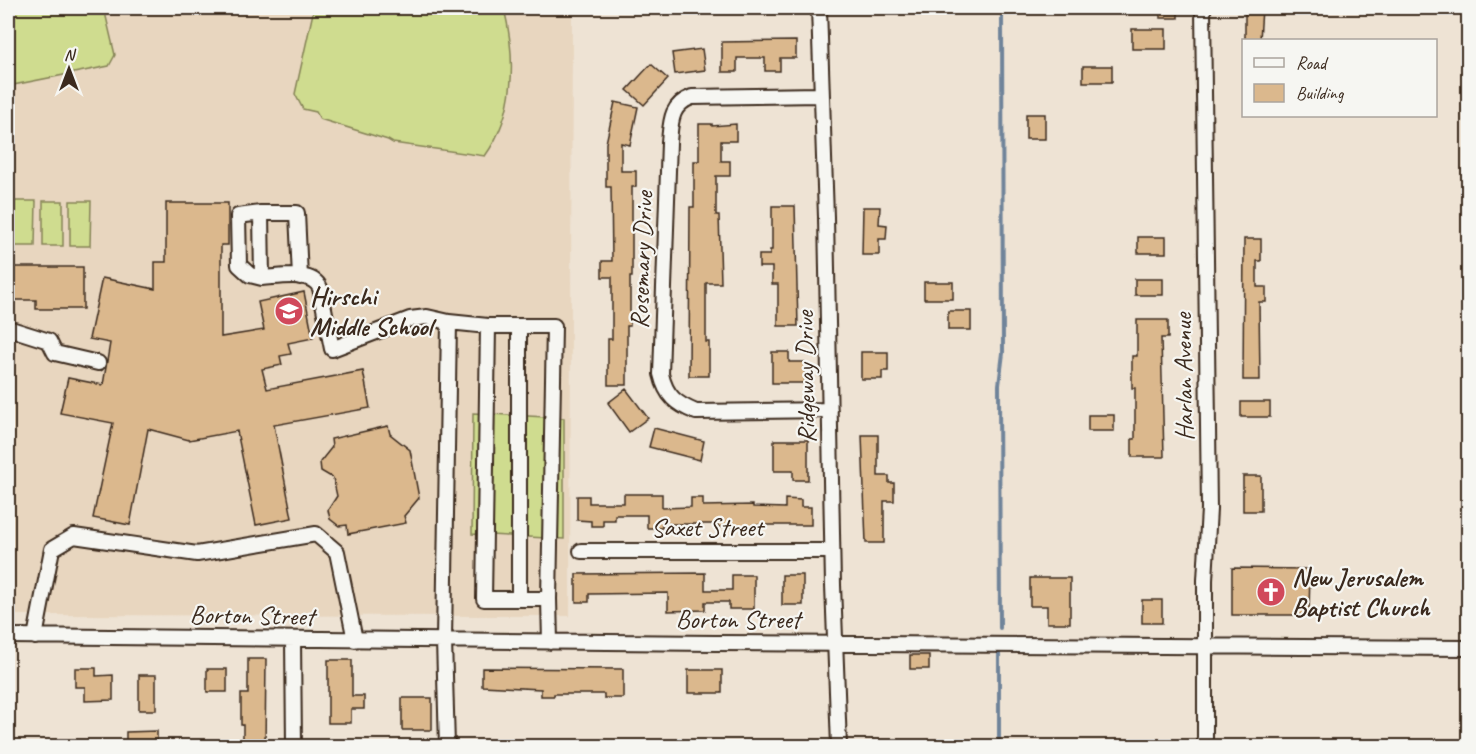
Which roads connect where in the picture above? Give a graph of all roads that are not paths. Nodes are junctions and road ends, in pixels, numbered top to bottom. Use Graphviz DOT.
graph roads {
  1 [pos="819,8"];
  2 [pos="1203,8"];
  3 [pos="820,95"];
  4 [pos="261,213"];
  5 [pos="300,277"];
  6 [pos="262,278"];
  7 [pos="449,322"];
  8 [pos="488,326"];
  9 [pos="519,326"];
  10 [pos="8,328"];
  11 [pos="98,363"];
  12 [pos="830,410"];
  13 [pos="581,551"];
  14 [pos="832,552"];
  15 [pos="519,599"];
  16 [pos="549,599"];
  17 [pos="8,636"];
  18 [pos="35,637"];
  19 [pos="293,639"];
  20 [pos="355,640"];
  21 [pos="444,641"];
  22 [pos="550,642"];
  23 [pos="836,644"];
  24 [pos="1205,646"];
  25 [pos="1468,648"];
  26 [pos="294,747"];
  27 [pos="447,747"];
  28 [pos="838,747"];
  29 [pos="1204,747"];
  1 -- 3 [label="street, Ridgeway Drive"];
  2 -- 24 [label="street, Harlan Avenue"];
  3 -- 12 [label="street, Ridgeway Drive"];
  3 -- 12 [label="street, Rosemary Drive"];
  4 -- 5 [label="street"];
  4 -- 6 [label="street"];
  4 -- 6 [label="street"];
  5 -- 6 [label="street"];
  5 -- 7 [label="street"];
  7 -- 8 [label="street"];
  7 -- 21 [label="street"];
  8 -- 9 [label="street"];
  8 -- 15 [label="street"];
  9 -- 15 [label="street"];
  9 -- 16 [label="street"];
  10 -- 11 [label="street"];
  12 -- 14 [label="street, Ridgeway Drive"];
  13 -- 14 [label="street, Saxet Street"];
  14 -- 23 [label="street, Ridgeway Drive"];
  15 -- 16 [label="street"];
  16 -- 22 [label="street"];
  17 -- 18 [label="street, Borton Street"];
  18 -- 19 [label="street, Borton Street"];
  18 -- 20 [label="street"];
  19 -- 20 [label="street, Borton Street"];
  19 -- 26 [label="street"];
  20 -- 21 [label="street, Borton Street"];
  21 -- 22 [label="street, Borton Street"];
  21 -- 27 [label="street"];
  22 -- 23 [label="street, Borton Street"];
  23 -- 24 [label="street, Borton Street"];
  23 -- 28 [label="street, Ridgeway Drive"];
  24 -- 25 [label="street, Borton Street"];
  24 -- 29 [label="street, Harlan Avenue"];
}
